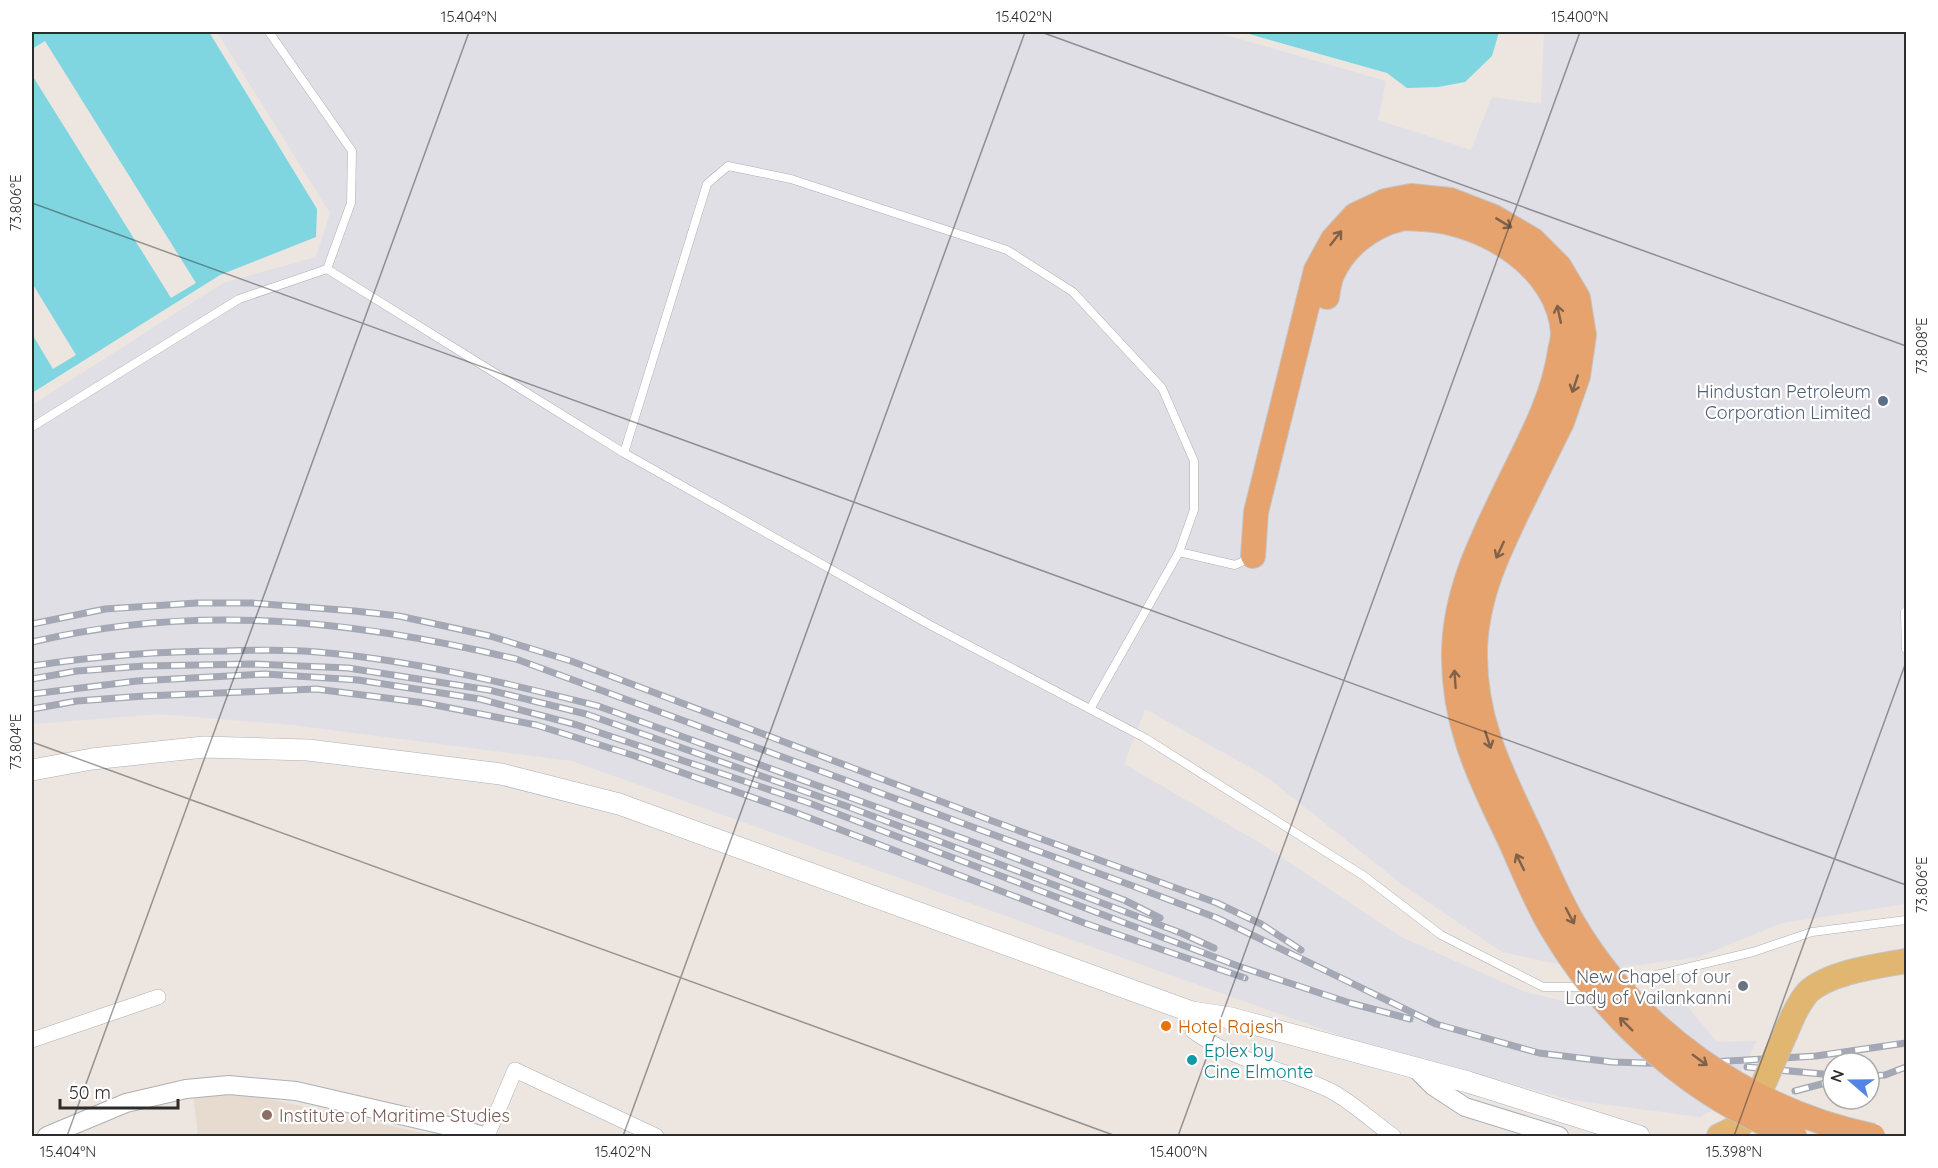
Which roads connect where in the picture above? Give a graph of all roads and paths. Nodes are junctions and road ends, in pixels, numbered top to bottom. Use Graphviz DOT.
graph roads {
  1 [pos="269,32"];
  2 [pos="327,268"];
  3 [pos="32,427"];
  4 [pos="624,453"];
  5 [pos="1516,492"];
  6 [pos="1179,552"];
  7 [pos="1253,556"];
  8 [pos="1905,612"];
  9 [pos="1906,649"];
  10 [pos="1090,709"];
  11 [pos="32,770"];
  12 [pos="1906,920"];
  13 [pos="1906,961"];
  14 [pos="158,997"];
  15 [pos="1192,1012"];
  16 [pos="32,1040"];
  17 [pos="1414,1067"];
  18 [pos="1732,1133"];
  19 [pos="47,1137"];
  20 [pos="485,1137"];
  21 [pos="656,1137"];
  22 [pos="1393,1137"];
  23 [pos="1559,1137"];
  24 [pos="1639,1137"];
  25 [pos="1796,1137"];
  26 [pos="1873,1137"];
  1 -- 2 [label="lane"];
  2 -- 3 [label="lane"];
  2 -- 4 [label="lane"];
  4 -- 6 [label="lane"];
  4 -- 10 [label="lane"];
  5 -- 7 [label="highway"];
  25 -- 5 [label="highway, one-way, bridge"];
  5 -- 26 [label="highway, one-way, bridge"];
  6 -- 7 [label="lane"];
  6 -- 10 [label="lane"];
  8 -- 9 [label="lane"];
  10 -- 12 [label="lane"];
  11 -- 15 [label="main road"];
  13 -- 18 [label="main road, bridge"];
  14 -- 16 [label="street"];
  15 -- 17 [label="main road"];
  15 -- 22 [label="street"];
  17 -- 23 [label="street"];
  17 -- 24 [label="main road"];
  19 -- 20 [label="street"];
  20 -- 21 [label="street"];
}
